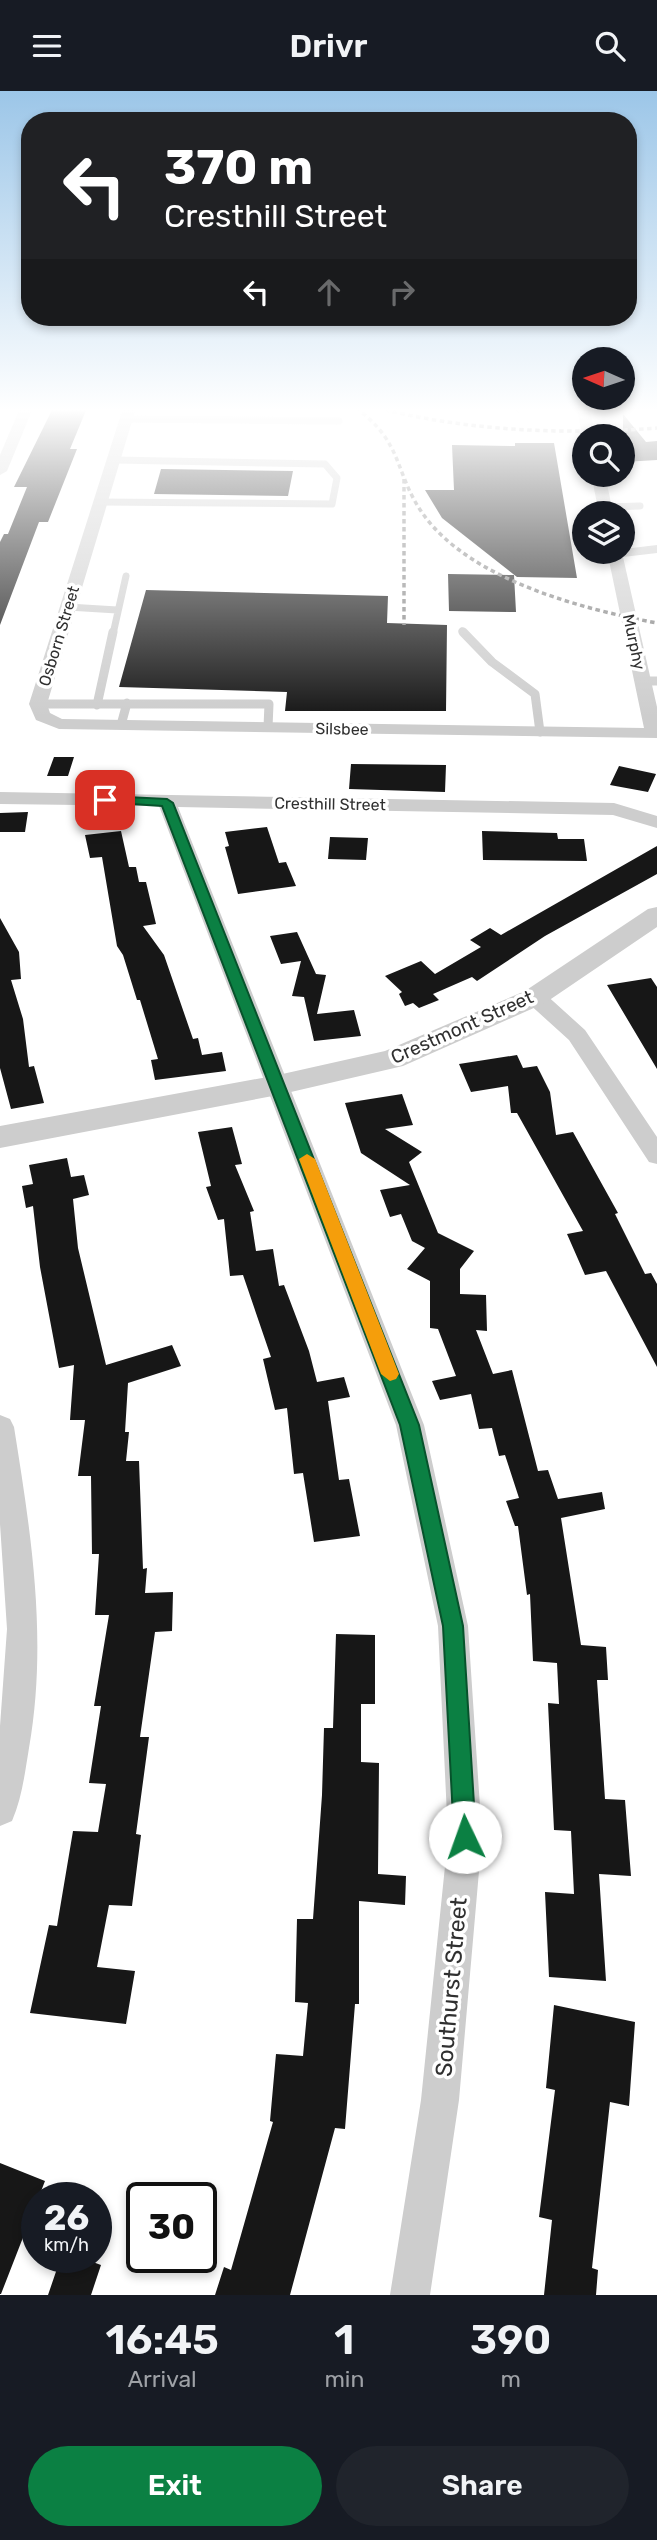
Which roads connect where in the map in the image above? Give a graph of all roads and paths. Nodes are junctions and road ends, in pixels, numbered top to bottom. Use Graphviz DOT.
graph roads {
  1 [pos="98,511"];
  2 [pos="657,549"];
  3 [pos="635,551"];
  4 [pos="617,564"];
  5 [pos="126,576"];
  6 [pos="68,607"];
  7 [pos="117,610"];
  8 [pos="462,631"];
  9 [pos="650,681"];
  10 [pos="127,703"];
  11 [pos="38,704"];
  12 [pos="97,705"];
  13 [pos="201,705"];
  14 [pos="121,725"];
  15 [pos="195,726"];
  16 [pos="268,727"];
  17 [pos="540,732"];
  18 [pos="655,733"];
  19 [pos="0,798"];
  20 [pos="167,803"];
  21 [pos="657,823"];
  22 [pos="657,915"];
  23 [pos="535,997"];
  24 [pos="278,1085"];
  25 [pos="0,1137"];
  26 [pos="657,1156"];
  27 [pos="0,1427"];
  28 [pos="0,1809"];
  29 [pos="410,2295"];
  1 -- 6 [label="street, Osborn Street"];
  2 -- 3 [label="street"];
  4 -- 9 [label="street, Murphy"];
  5 -- 7 [label="lane"];
  6 -- 7 [label="lane"];
  6 -- 11 [label="street, Osborn Street"];
  7 -- 12 [label="lane"];
  8 -- 17 [label="lane"];
  9 -- 18 [label="street, Murphy"];
  10 -- 12 [label="lane"];
  10 -- 13 [label="lane"];
  10 -- 14 [label="lane"];
  11 -- 12 [label="lane"];
  11 -- 14 [label="street, Silsbee"];
  13 -- 15 [label="lane"];
  13 -- 16 [label="lane"];
  14 -- 15 [label="street, Silsbee"];
  15 -- 16 [label="street, Silsbee"];
  16 -- 17 [label="street, Silsbee"];
  17 -- 18 [label="street, Silsbee"];
  19 -- 20 [label="street, Cresthill Street"];
  20 -- 21 [label="street, Cresthill Street"];
  20 -- 24 [label="street, Southurst Street"];
  22 -- 23 [label="street, Crestmont Street"];
  23 -- 24 [label="street, Crestmont Street"];
  23 -- 26 [label="street"];
  24 -- 25 [label="street, Crestmont Street"];
  24 -- 29 [label="street, Southurst Street"];
  27 -- 28 [label="street"];
}
